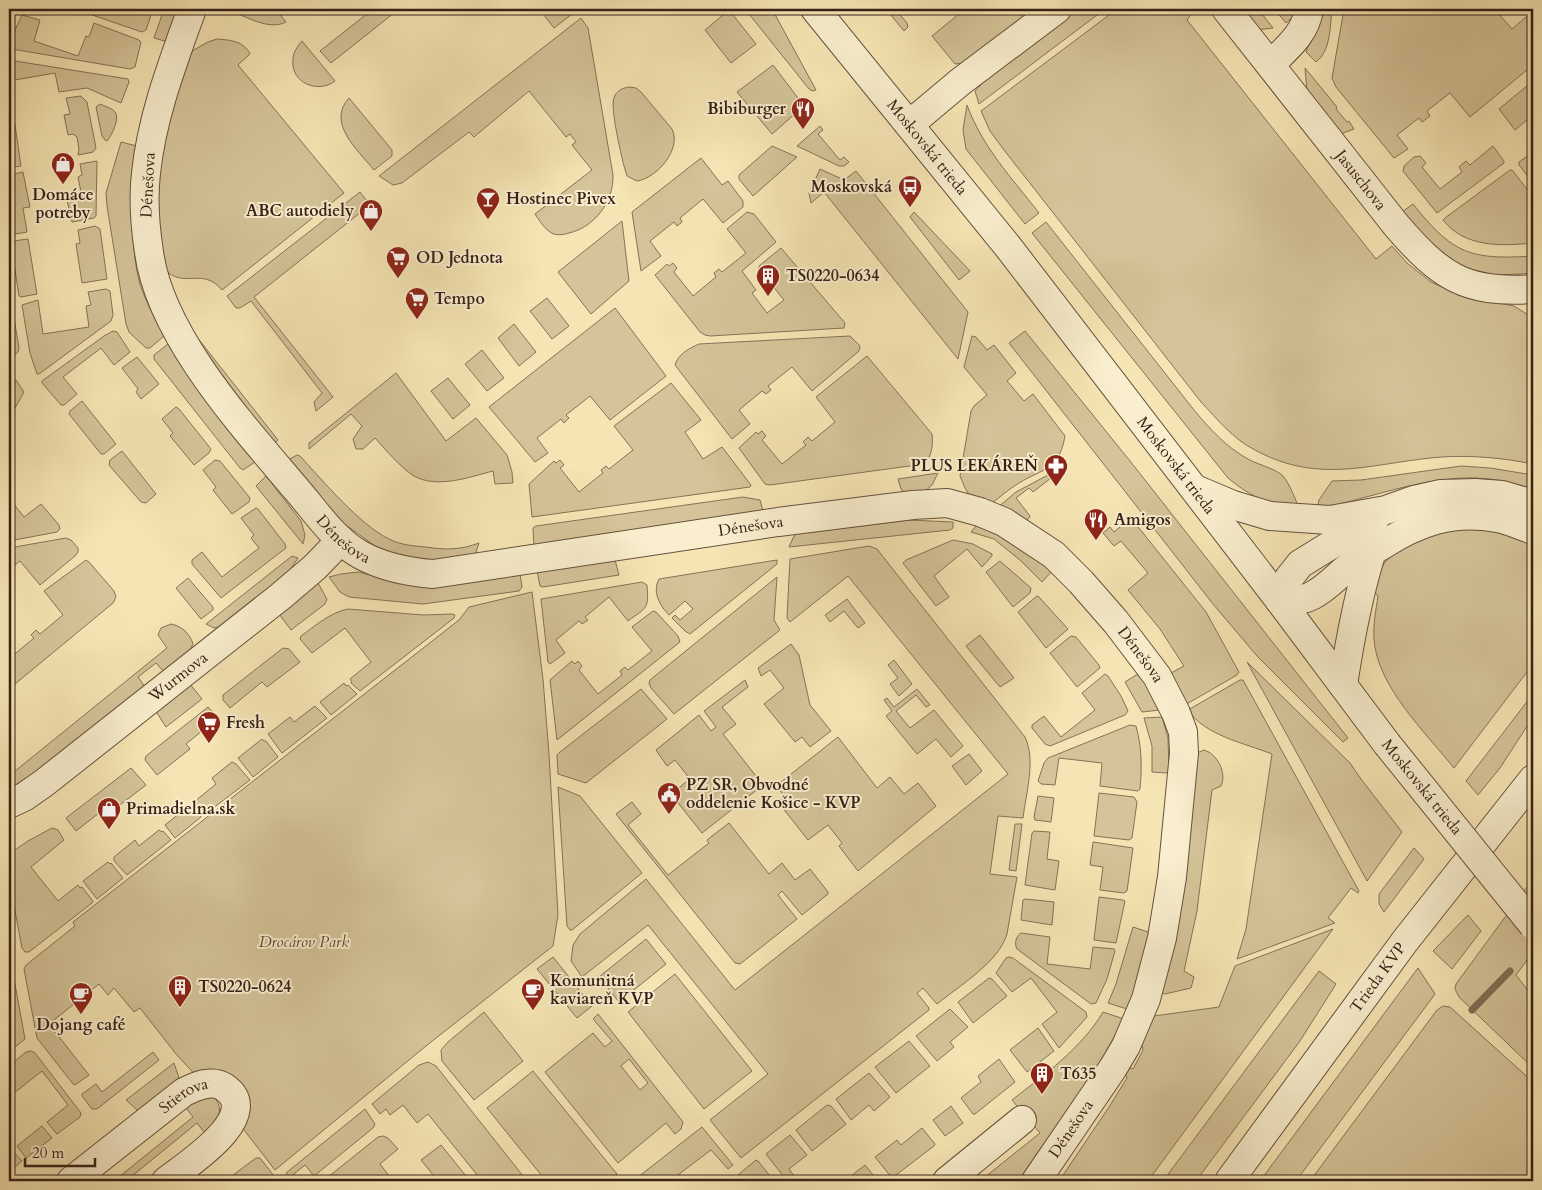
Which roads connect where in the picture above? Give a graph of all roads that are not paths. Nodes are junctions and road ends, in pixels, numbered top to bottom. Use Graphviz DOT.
graph roads {
  1 [pos="192,9"];
  2 [pos="815,9"];
  3 [pos="1057,9"];
  4 [pos="1226,9"];
  5 [pos="1309,9"];
  6 [pos="1271,64"];
  7 [pos="910,124"];
  8 [pos="1533,289"];
  9 [pos="1191,487"];
  10 [pos="1533,504"];
  11 [pos="1386,510"];
  12 [pos="1533,530"];
  13 [pos="341,540"];
  14 [pos="1372,551"];
  15 [pos="1280,601"];
  16 [pos="1343,685"];
  17 [pos="1533,779"];
  18 [pos="9,804"];
  19 [pos="1533,808"];
  20 [pos="1507,814"];
  21 [pos="1533,925"];
  22 [pos="1022,1120"];
  23 [pos="71,1181"];
  24 [pos="166,1181"];
  25 [pos="946,1181"];
  26 [pos="1036,1181"];
  27 [pos="1229,1181"];
  1 -- 13 [label="street, Dénešova"];
  2 -- 7 [label="street, Moskovská trieda"];
  3 -- 7 [label="street"];
  4 -- 6 [label="street, Jasuschova"];
  5 -- 6 [label="street"];
  6 -- 8 [label="street, Jasuschova"];
  7 -- 9 [label="street, Moskovská trieda"];
  9 -- 11 [label="street"];
  9 -- 15 [label="street, Moskovská trieda"];
  10 -- 11 [label="street"];
  11 -- 15 [label="street"];
  12 -- 14 [label="street"];
  13 -- 18 [label="street, Wurmova"];
  13 -- 26 [label="street, Dénešova"];
  14 -- 15 [label="street"];
  14 -- 16 [label="street"];
  15 -- 16 [label="street, Moskovská trieda"];
  16 -- 21 [label="street, Moskovská trieda, bridge"];
  17 -- 20 [label="street, Trieda KVP"];
  19 -- 20 [label="street"];
  20 -- 27 [label="street, Trieda KVP"];
  22 -- 25 [label="street"];
  23 -- 24 [label="street, Stierova"];
}
